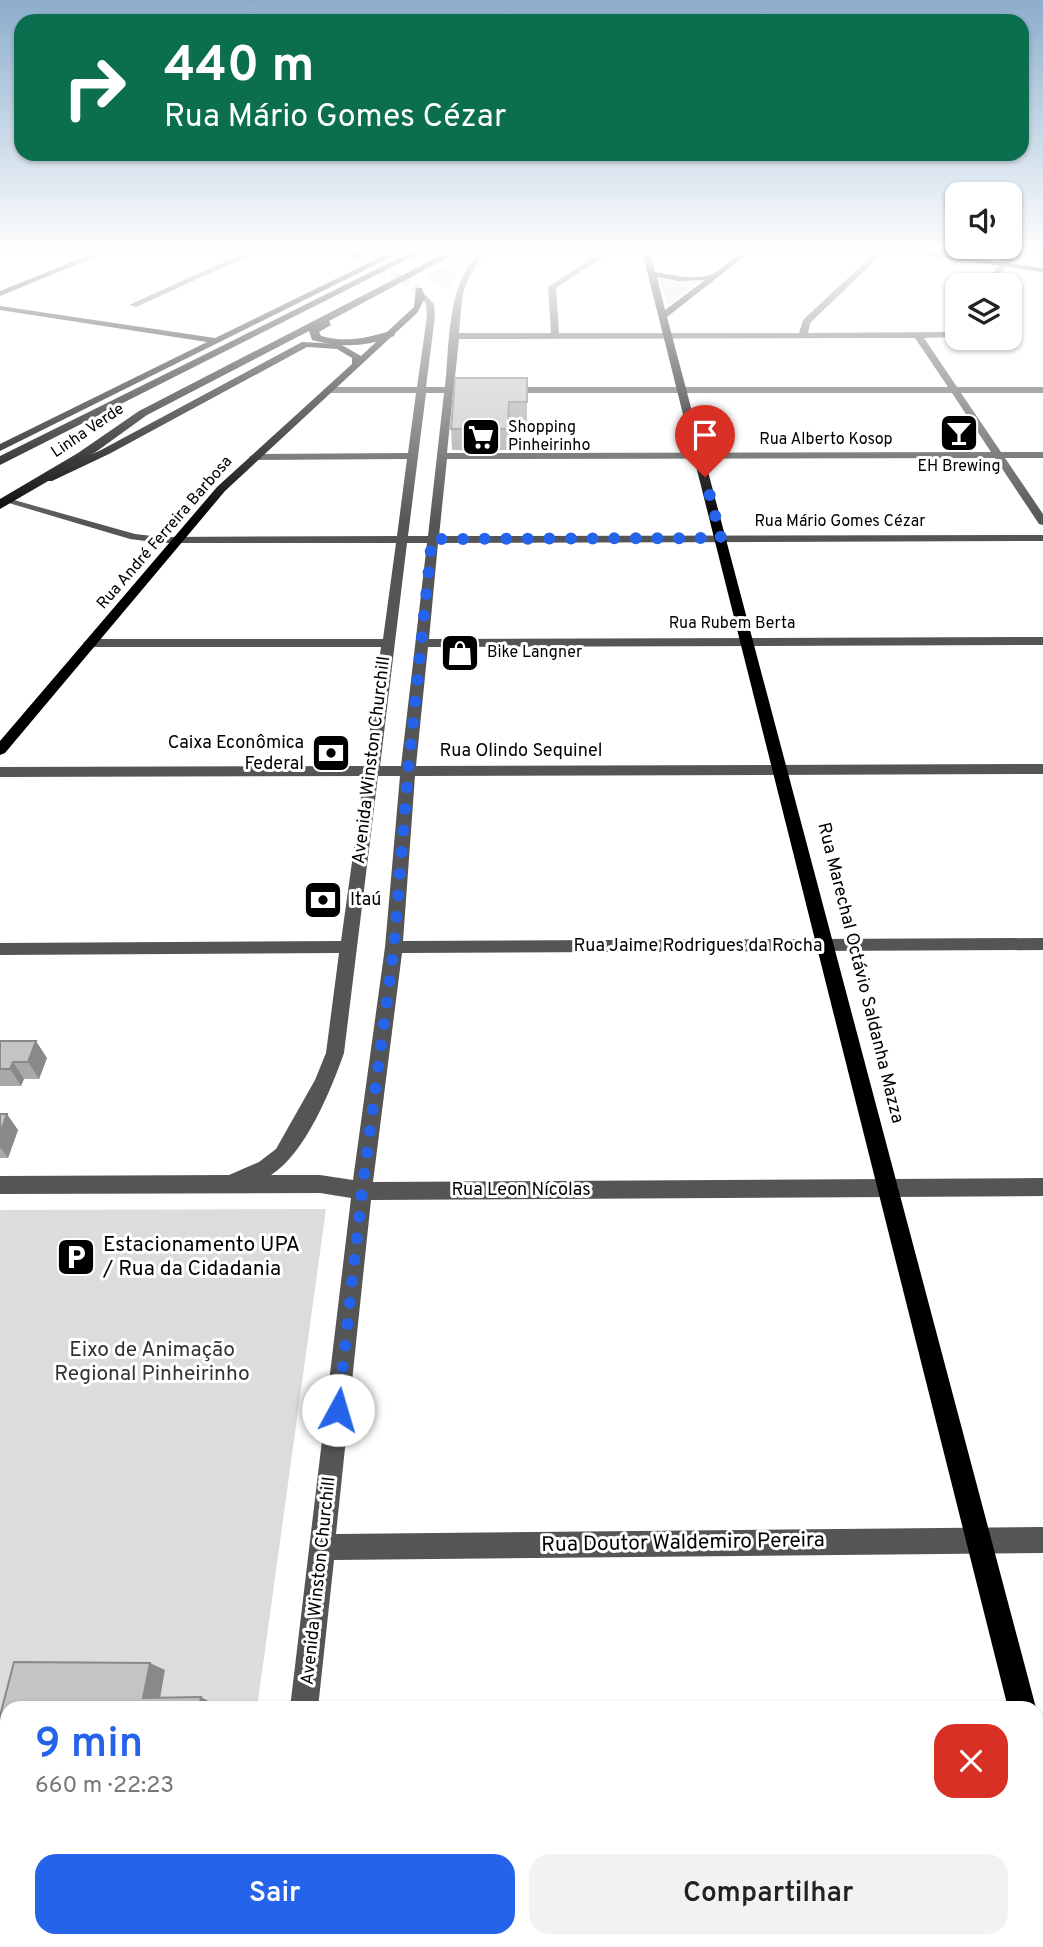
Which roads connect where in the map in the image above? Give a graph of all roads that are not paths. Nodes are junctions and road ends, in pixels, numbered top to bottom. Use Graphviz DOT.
graph roads {
  1 [pos="213,342"];
  2 [pos="238,342"];
  3 [pos="282,342"];
  4 [pos="333,342"];
  5 [pos="366,342"];
  6 [pos="381,342"];
  7 [pos="428,342"];
  8 [pos="453,342"];
  9 [pos="671,342"];
  10 [pos="922,342"];
  11 [pos="940,342"];
  12 [pos="930,353"];
  13 [pos="356,364"];
  14 [pos="328,390"];
  15 [pos="421,390"];
  16 [pos="448,390"];
  17 [pos="475,390"];
  18 [pos="488,390"];
  19 [pos="683,390"];
  20 [pos="954,390"];
  21 [pos="1043,390"];
  22 [pos="0,448"];
  23 [pos="411,456"];
  24 [pos="442,456"];
  25 [pos="700,456"];
  26 [pos="998,456"];
  27 [pos="1043,456"];
  28 [pos="254,457"];
  29 [pos="0,461"];
  30 [pos="42,481"];
  31 [pos="3,503"];
  32 [pos="1043,522"];
  33 [pos="721,538"];
  34 [pos="1043,538"];
  35 [pos="401,539"];
  36 [pos="432,539"];
  37 [pos="176,540"];
  38 [pos="1043,640"];
  39 [pos="748,642"];
  40 [pos="89,643"];
  41 [pos="386,643"];
  42 [pos="422,643"];
  43 [pos="0,750"];
  44 [pos="1043,769"];
  45 [pos="781,770"];
  46 [pos="369,771"];
  47 [pos="408,771"];
  48 [pos="0,772"];
  49 [pos="1043,944"];
  50 [pos="826,945"];
  51 [pos="349,947"];
  52 [pos="394,947"];
  53 [pos="0,949"];
  54 [pos="223,1184"];
  55 [pos="0,1185"];
  56 [pos="1043,1187"];
  57 [pos="888,1188"];
  58 [pos="362,1191"];
  59 [pos="1043,1539"];
  60 [pos="978,1540"];
  61 [pos="322,1547"];
  62 [pos="305,1701"];
  63 [pos="1020,1701"];
  1 -- 22 [label="main road"];
  2 -- 29 [label="highway, Linha Verde"];
  3 -- 30 [label="highway, Linha Verde"];
  4 -- 5 [label="highway"];
  6 -- 13 [label="main road, Rua André Ferreira Barbosa"];
  7 -- 15 [label="street, Avenida Winston Churchill"];
  8 -- 16 [label="street, Avenida Winston Churchill"];
  9 -- 19 [label="main road, Rua Marechal Octávio Saldanha Mazza"];
  10 -- 12 [label="street"];
  11 -- 12 [label="street"];
  12 -- 20 [label="street"];
  13 -- 14 [label="main road, Rua André Ferreira Barbosa"];
  13 -- 30 [label="main road"];
  14 -- 15 [label="street"];
  14 -- 28 [label="main road, Rua André Ferreira Barbosa"];
  15 -- 16 [label="street"];
  15 -- 23 [label="street, Avenida Winston Churchill"];
  16 -- 17 [label="street"];
  16 -- 24 [label="street, Avenida Winston Churchill"];
  18 -- 19 [label="street"];
  19 -- 20 [label="street"];
  19 -- 25 [label="main road, Rua Marechal Octávio Saldanha Mazza"];
  20 -- 21 [label="street"];
  20 -- 26 [label="street"];
  23 -- 28 [label="street"];
  23 -- 35 [label="street, Avenida Winston Churchill"];
  24 -- 25 [label="street, Rua Alberto Kosop"];
  24 -- 36 [label="street, Avenida Winston Churchill"];
  25 -- 26 [label="street, Rua Alberto Kosop"];
  25 -- 33 [label="main road, Rua Marechal Octávio Saldanha Mazza"];
  26 -- 27 [label="street, Rua Alberto Kosop"];
  26 -- 32 [label="street"];
  28 -- 37 [label="main road, Rua André Ferreira Barbosa"];
  30 -- 31 [label="highway, Linha Verde"];
  31 -- 37 [label="street, Rua Mário Gomes Cézar"];
  33 -- 34 [label="street, Rua Mário Gomes Cézar"];
  33 -- 36 [label="street, Rua Mário Gomes Cézar"];
  33 -- 39 [label="main road, Rua Marechal Octávio Saldanha Mazza"];
  35 -- 36 [label="street, Rua Mário Gomes Cézar"];
  35 -- 37 [label="street, Rua Mário Gomes Cézar"];
  35 -- 41 [label="street, Avenida Winston Churchill"];
  36 -- 42 [label="street, Avenida Winston Churchill"];
  37 -- 40 [label="main road, Rua André Ferreira Barbosa"];
  38 -- 39 [label="street, Rua Rubem Berta"];
  39 -- 42 [label="street, Rua Rubem Berta"];
  39 -- 45 [label="main road, Rua Marechal Octávio Saldanha Mazza"];
  40 -- 41 [label="street"];
  40 -- 43 [label="main road, Rua André Ferreira Barbosa"];
  41 -- 46 [label="street, Avenida Winston Churchill"];
  42 -- 47 [label="street, Avenida Winston Churchill"];
  44 -- 45 [label="street, Rua Olindo Sequinel"];
  45 -- 47 [label="street, Rua Olindo Sequinel"];
  45 -- 50 [label="main road, Rua Marechal Octávio Saldanha Mazza"];
  46 -- 47 [label="street, Rua Olindo Sequinel"];
  46 -- 48 [label="street, Rua Olindo Sequinel"];
  46 -- 51 [label="street, Avenida Winston Churchill"];
  47 -- 52 [label="street, Avenida Winston Churchill"];
  49 -- 50 [label="street, Rua Jaime Rodrigues da Rocha"];
  50 -- 52 [label="street, Rua Jaime Rodrigues da Rocha"];
  50 -- 57 [label="main road, Rua Marechal Octávio Saldanha Mazza"];
  51 -- 53 [label="street"];
  51 -- 54 [label="street, Avenida Winston Churchill"];
  52 -- 58 [label="street, Avenida Winston Churchill"];
  54 -- 55 [label="street, Rua Leon Nícolas"];
  54 -- 58 [label="street, Rua Leon Nícolas"];
  56 -- 57 [label="street, Rua Leon Nícolas"];
  57 -- 58 [label="street, Rua Leon Nícolas"];
  57 -- 60 [label="main road, Rua Marechal Octávio Saldanha Mazza"];
  58 -- 61 [label="street, Avenida Winston Churchill"];
  59 -- 60 [label="street, Rua Doutor Waldemiro Pereira"];
  60 -- 61 [label="street, Rua Doutor Waldemiro Pereira"];
  60 -- 63 [label="main road, Rua Marechal Octávio Saldanha Mazza"];
  61 -- 62 [label="street, Avenida Winston Churchill"];
}
